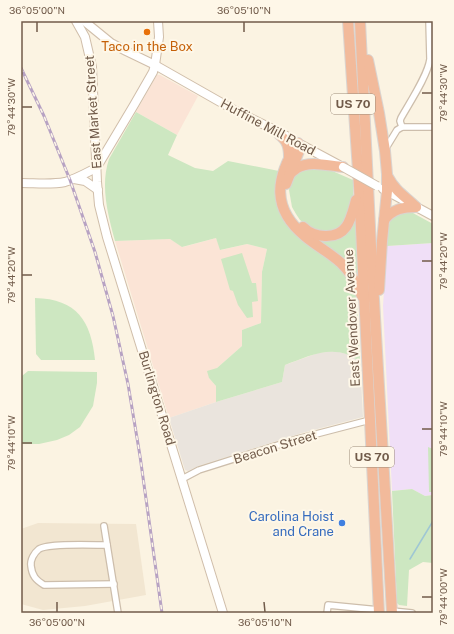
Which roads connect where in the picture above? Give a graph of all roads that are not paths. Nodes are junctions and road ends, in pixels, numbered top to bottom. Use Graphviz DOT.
graph roads {
  1 [pos="76,21"];
  2 [pos="84,21"];
  3 [pos="158,21"];
  4 [pos="348,21"];
  5 [pos="360,21"];
  6 [pos="429,21"];
  7 [pos="96,31"];
  8 [pos="84,34"];
  9 [pos="104,37"];
  10 [pos="432,58"];
  11 [pos="155,65"];
  12 [pos="402,127"];
  13 [pos="433,127"];
  14 [pos="274,130"];
  15 [pos="300,144"];
  16 [pos="385,151"];
  17 [pos="289,157"];
  18 [pos="96,168"];
  19 [pos="343,168"];
  20 [pos="289,174"];
  21 [pos="387,176"];
  22 [pos="74,178"];
  23 [pos="21,183"];
  24 [pos="97,186"];
  25 [pos="359,186"];
  26 [pos="387,192"];
  27 [pos="416,207"];
  28 [pos="433,216"];
  29 [pos="384,220"];
  30 [pos="364,302"];
  31 [pos="376,340"];
  32 [pos="370,420"];
  33 [pos="182,479"];
  34 [pos="104,526"];
  35 [pos="107,545"];
  36 [pos="114,584"];
  37 [pos="379,611"];
  38 [pos="392,612"];
  39 [pos="118,613"];
  40 [pos="223,613"];
  41 [pos="326,613"];
  42 [pos="412,613"];
  1 -- 8 [label="main road, East Market Street"];
  2 -- 7 [label="main road, Huffine Mill Road"];
  3 -- 11 [label="main road"];
  4 -- 25 [label="highway, East Wendover Avenue / US 70"];
  5 -- 16 [label="highway"];
  5 -- 31 [label="highway, East Wendover Avenue / US 70"];
  6 -- 10 [label="street"];
  7 -- 8 [label="main road"];
  7 -- 9 [label="main road, Huffine Mill Road"];
  8 -- 9 [label="main road"];
  8 -- 18 [label="main road, East Market Street"];
  9 -- 11 [label="main road, Huffine Mill Road"];
  10 -- 12 [label="street"];
  11 -- 14 [label="main road, Huffine Mill Road"];
  11 -- 18 [label="main road"];
  12 -- 13 [label="street"];
  12 -- 16 [label="street"];
  14 -- 15 [label="main road, Huffine Mill Road"];
  14 -- 17 [label="highway"];
  15 -- 17 [label="highway"];
  15 -- 19 [label="main road, Huffine Mill Road"];
  15 -- 20 [label="highway"];
  16 -- 21 [label="highway"];
  17 -- 30 [label="highway"];
  18 -- 22 [label="main road"];
  18 -- 24 [label="main road, East Market Street"];
  19 -- 20 [label="highway"];
  19 -- 26 [label="main road, Huffine Mill Road, bridge"];
  20 -- 25 [label="highway"];
  21 -- 26 [label="highway"];
  21 -- 27 [label="highway"];
  22 -- 23 [label="main road"];
  22 -- 24 [label="main road"];
  24 -- 33 [label="main road, Burlington Road"];
  25 -- 30 [label="highway, East Wendover Avenue / US 70"];
  26 -- 27 [label="main road, Huffine Mill Road"];
  26 -- 29 [label="highway"];
  27 -- 28 [label="main road, Huffine Mill Road"];
  27 -- 29 [label="highway"];
  29 -- 31 [label="highway"];
  30 -- 32 [label="highway, East Wendover Avenue / US 70"];
  31 -- 38 [label="highway, East Wendover Avenue / US 70"];
  32 -- 33 [label="street, Beacon Street"];
  32 -- 37 [label="highway, East Wendover Avenue / US 70"];
  33 -- 40 [label="main road, Burlington Road"];
  34 -- 35 [label="street"];
  35 -- 36 [label="street"];
  35 -- 36 [label="street"];
  36 -- 39 [label="street"];
  37 -- 41 [label="street"];
  38 -- 42 [label="street"];
}
